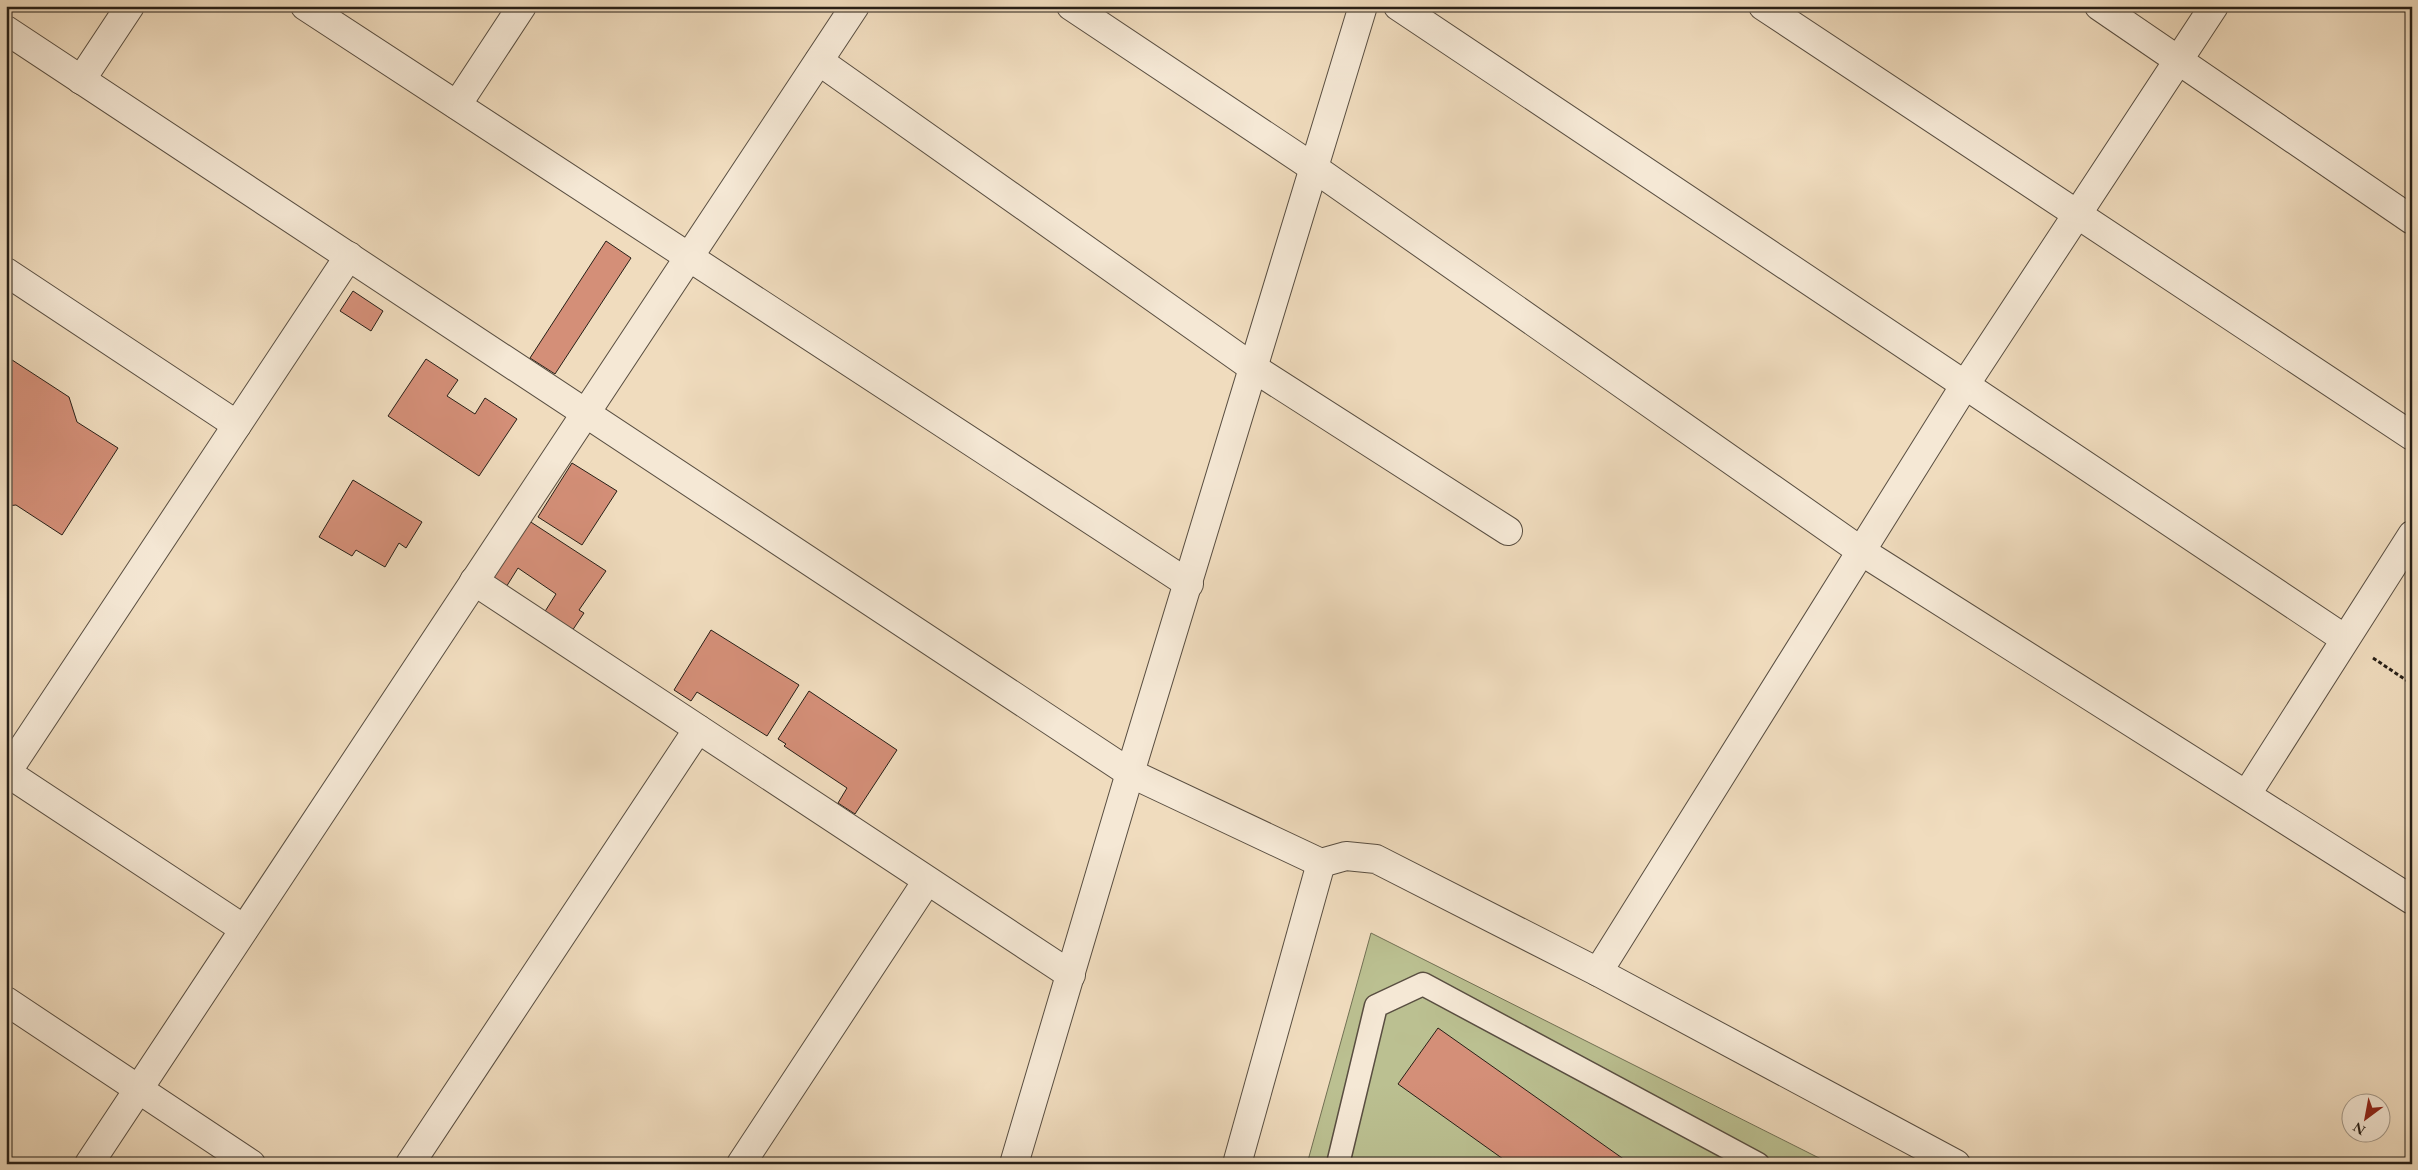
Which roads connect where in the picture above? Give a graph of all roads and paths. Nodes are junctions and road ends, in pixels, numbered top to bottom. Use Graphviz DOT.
graph roads {
  1 [pos="130,6"];
  2 [pos="305,6"];
  3 [pos="522,6"];
  4 [pos="855,6"];
  5 [pos="1070,6"];
  6 [pos="1363,6"];
  7 [pos="1398,6"];
  8 [pos="1763,6"];
  9 [pos="2099,6"];
  10 [pos="2214,6"];
  11 [pos="6,30"];
  12 [pos="2179,59"];
  13 [pos="819,62"];
  14 [pos="81,80"];
  15 [pos="457,105"];
  16 [pos="1314,168"];
  17 [pos="2077,214"];
  18 [pos="2412,220"];
  19 [pos="349,256"];
  20 [pos="689,258"];
  21 [pos="6,272"];
  22 [pos="1252,367"];
  23 [pos="1965,385"];
  24 [pos="586,413"];
  25 [pos="237,425"];
  26 [pos="2412,436"];
  27 [pos="1508,531"];
  28 [pos="2412,535"];
  29 [pos="1861,551"];
  30 [pos="474,581"];
  31 [pos="1189,584"];
  32 [pos="2345,640"];
  33 [pos="2412,684"];
  34 [pos="698,729"];
  35 [pos="6,772"];
  36 [pos="1130,773"];
  37 [pos="2247,794"];
  38 [pos="1321,863"];
  39 [pos="927,881"];
  40 [pos="2412,900"];
  41 [pos="244,930"];
  42 [pos="1598,972"];
  43 [pos="1071,975"];
  44 [pos="6,1001"];
  45 [pos="138,1089"];
  46 [pos="88,1164"];
  47 [pos="251,1164"];
  48 [pos="410,1164"];
  49 [pos="741,1164"];
  50 [pos="1014,1164"];
  51 [pos="1237,1164"];
  52 [pos="1338,1164"];
  53 [pos="1758,1164"];
  54 [pos="1956,1164"];
  1 -- 14 [label="street"];
  2 -- 15 [label="street"];
  3 -- 15 [label="street"];
  4 -- 13 [label="street"];
  5 -- 16 [label="street"];
  6 -- 16 [label="street"];
  7 -- 23 [label="street"];
  8 -- 17 [label="street"];
  9 -- 12 [label="street"];
  10 -- 12 [label="street"];
  11 -- 14 [label="street"];
  12 -- 17 [label="street"];
  12 -- 18 [label="street"];
  13 -- 20 [label="street"];
  13 -- 22 [label="street"];
  14 -- 19 [label="street"];
  15 -- 20 [label="street"];
  16 -- 22 [label="street"];
  16 -- 29 [label="street"];
  17 -- 23 [label="street"];
  17 -- 26 [label="street"];
  19 -- 24 [label="street"];
  19 -- 25 [label="street"];
  20 -- 24 [label="street"];
  20 -- 31 [label="street"];
  21 -- 25 [label="street"];
  22 -- 27 [label="street"];
  22 -- 31 [label="street"];
  23 -- 29 [label="street"];
  23 -- 32 [label="street"];
  24 -- 30 [label="street"];
  24 -- 36 [label="street"];
  25 -- 35 [label="street"];
  28 -- 32 [label="street"];
  29 -- 37 [label="street"];
  29 -- 42 [label="street"];
  30 -- 34 [label="street"];
  30 -- 41 [label="street"];
  31 -- 36 [label="street"];
  32 -- 33 [label="path"];
  32 -- 37 [label="street"];
  34 -- 39 [label="street"];
  34 -- 48 [label="street"];
  35 -- 41 [label="street"];
  36 -- 38 [label="street"];
  36 -- 43 [label="street"];
  37 -- 40 [label="street"];
  38 -- 42 [label="street"];
  38 -- 51 [label="street"];
  39 -- 43 [label="street"];
  39 -- 49 [label="street"];
  41 -- 45 [label="street"];
  42 -- 54 [label="street"];
  43 -- 50 [label="street"];
  44 -- 45 [label="street"];
  45 -- 46 [label="street"];
  45 -- 47 [label="street"];
  52 -- 53 [label="lane"];
}
